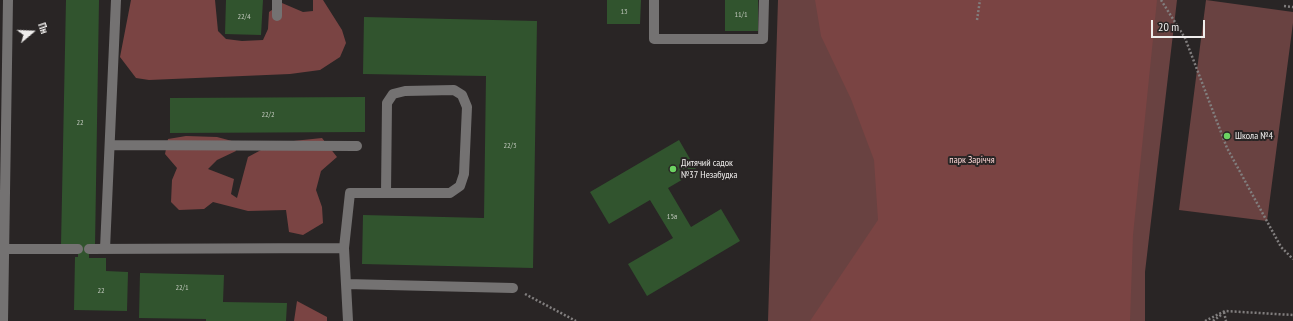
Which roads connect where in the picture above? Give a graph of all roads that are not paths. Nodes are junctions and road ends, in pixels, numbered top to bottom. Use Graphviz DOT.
graph roads {
  1 [pos="8,0"];
  2 [pos="116,0"];
  3 [pos="277,0"];
  4 [pos="654,0"];
  5 [pos="764,0"];
  6 [pos="277,16"];
  7 [pos="110,145"];
  8 [pos="357,146"];
  9 [pos="386,193"];
  10 [pos="344,248"];
  11 [pos="4,249"];
  12 [pos="78,249"];
  13 [pos="89,249"];
  14 [pos="105,249"];
  15 [pos="346,284"];
  16 [pos="514,288"];
  17 [pos="3,321"];
  18 [pos="348,321"];
  1 -- 11 [label="street"];
  2 -- 7 [label="street"];
  3 -- 6 [label="street"];
  4 -- 5 [label="street"];
  7 -- 8 [label="street"];
  7 -- 14 [label="street"];
  9 -- 9 [label="street"];
  9 -- 10 [label="street"];
  10 -- 14 [label="street"];
  10 -- 15 [label="street"];
  11 -- 12 [label="street"];
  11 -- 17 [label="street"];
  13 -- 14 [label="street"];
  15 -- 16 [label="street"];
  15 -- 18 [label="street"];
}
